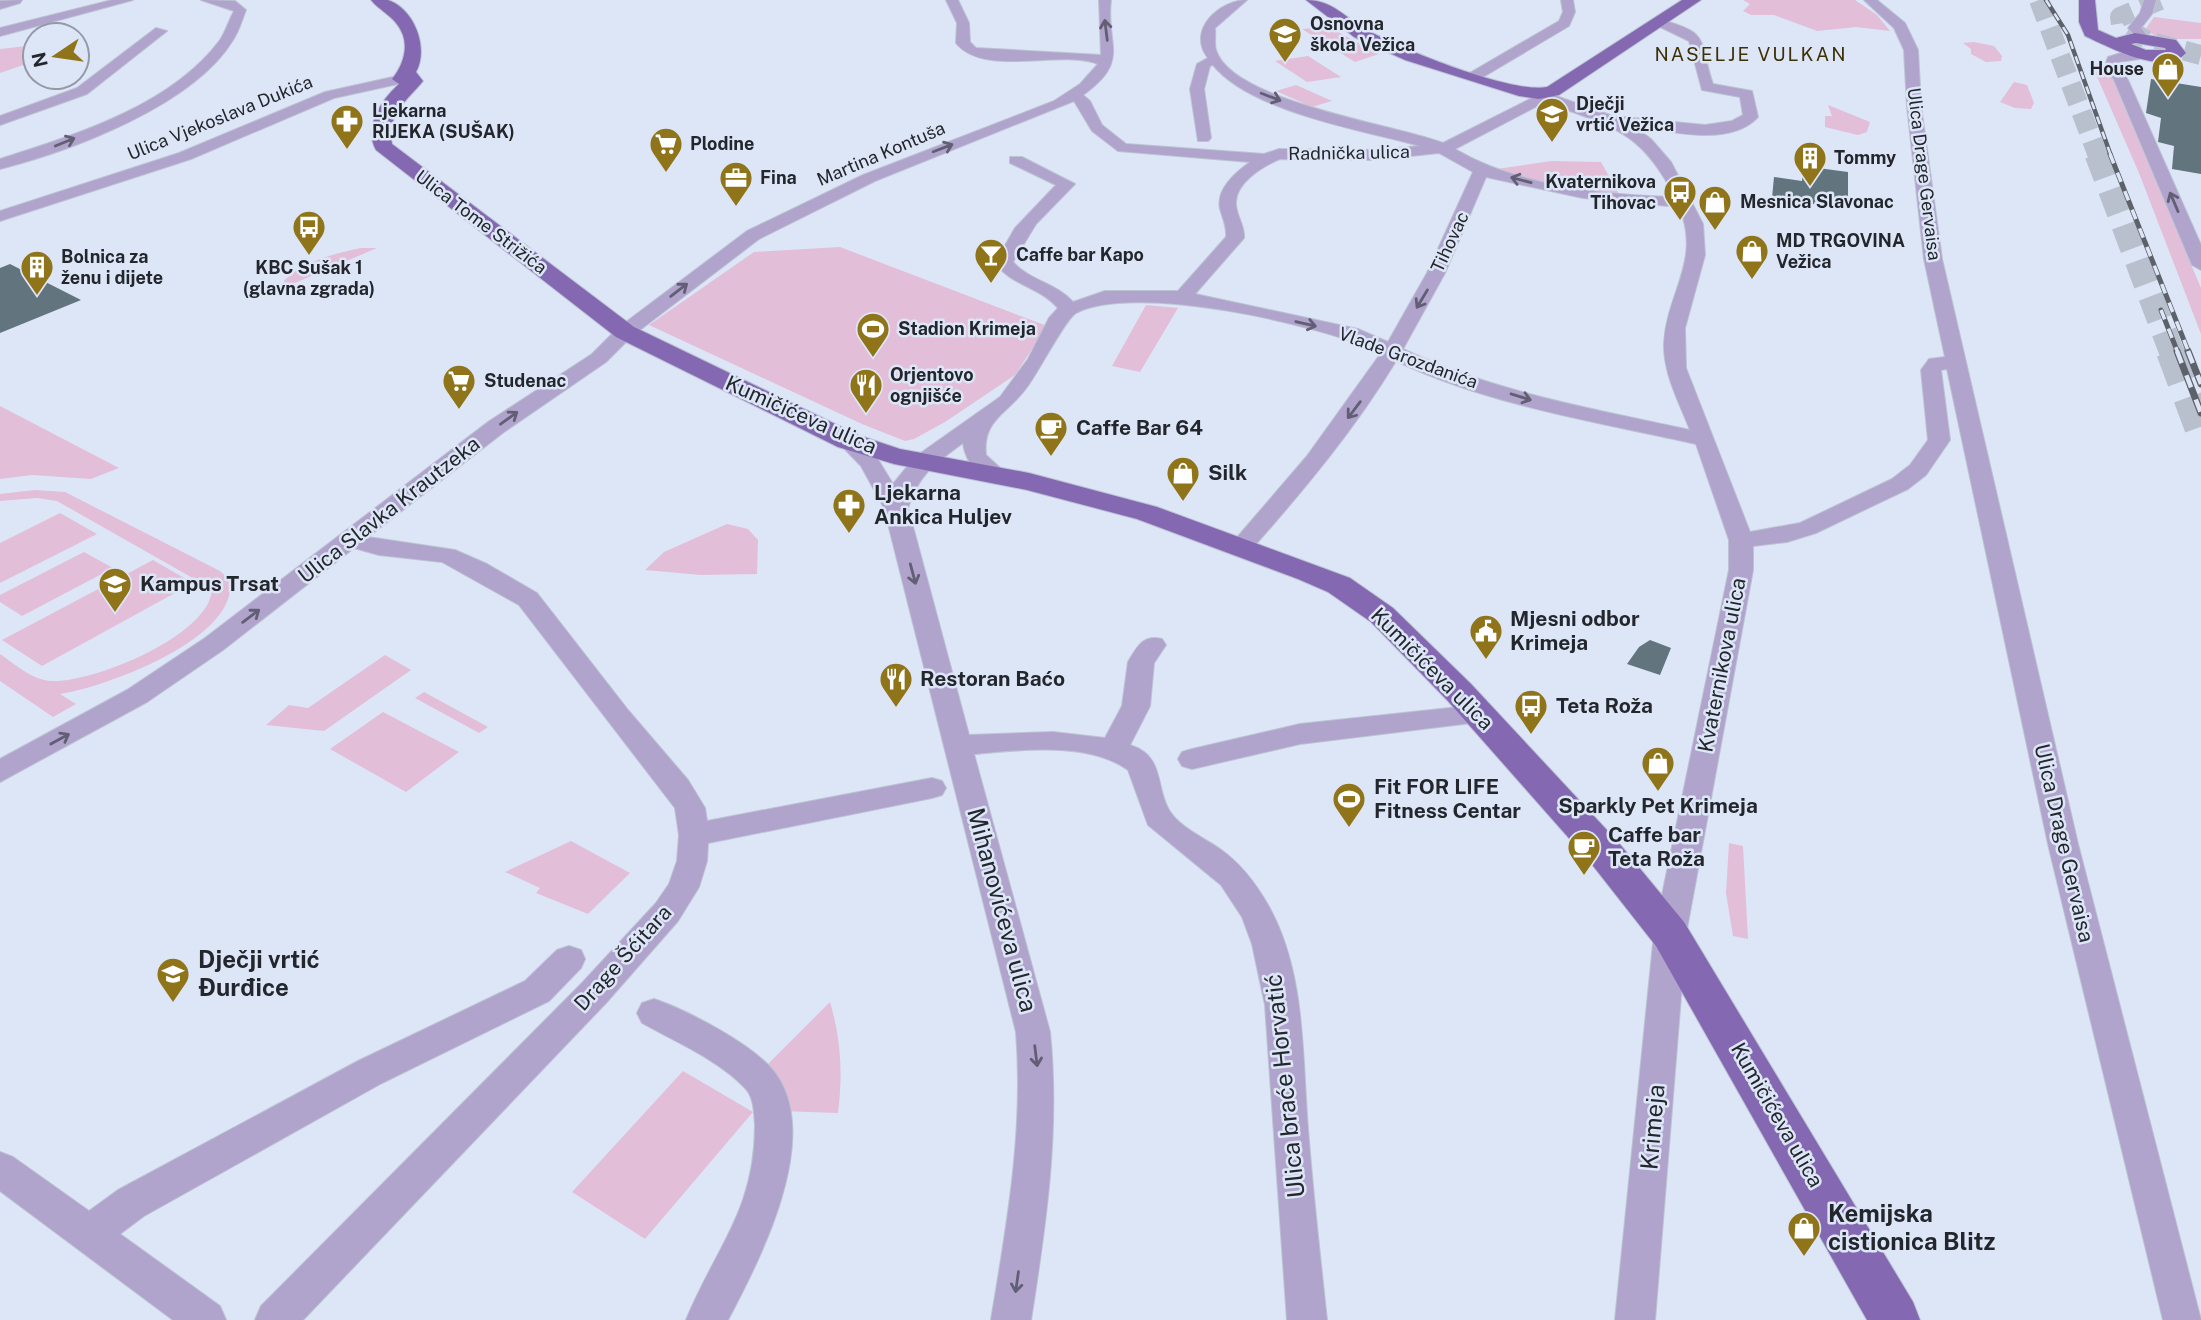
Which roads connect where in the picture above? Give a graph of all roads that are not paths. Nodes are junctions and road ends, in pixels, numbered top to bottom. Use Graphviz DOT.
graph roads {
  1 [pos="16,0"];
  2 [pos="127,0"];
  3 [pos="207,0"];
  4 [pos="379,0"];
  5 [pos="952,0"];
  6 [pos="1105,0"];
  7 [pos="1241,0"];
  8 [pos="1314,0"];
  9 [pos="1567,0"];
  10 [pos="1693,0"];
  11 [pos="1870,0"];
  12 [pos="2087,0"];
  13 [pos="2150,0"];
  14 [pos="0,5"];
  15 [pos="1658,23"];
  16 [pos="161,31"];
  17 [pos="0,32"];
  18 [pos="2139,44"];
  19 [pos="1106,60"];
  20 [pos="1214,60"];
  21 [pos="1473,78"];
  22 [pos="397,83"];
  23 [pos="1073,95"];
  24 [pos="1542,95"];
  25 [pos="1601,116"];
  26 [pos="0,121"];
  27 [pos="1658,124"];
  28 [pos="1639,136"];
  29 [pos="1203,138"];
  30 [pos="1446,148"];
  31 [pos="1266,159"];
  32 [pos="1016,160"];
  33 [pos="0,164"];
  34 [pos="1481,171"];
  35 [pos="1685,202"];
  36 [pos="0,216"];
  37 [pos="2201,265"];
  38 [pos="1183,297"];
  39 [pos="1069,309"];
  40 [pos="625,332"];
  41 [pos="1391,352"];
  42 [pos="667,353"];
  43 [pos="599,358"];
  44 [pos="1957,363"];
  45 [pos="982,421"];
  46 [pos="1705,440"];
  47 [pos="848,441"];
  48 [pos="923,463"];
  49 [pos="998,476"];
  50 [pos="896,508"];
  51 [pos="351,540"];
  52 [pos="1741,540"];
  53 [pos="1242,546"];
  54 [pos="1153,645"];
  55 [pos="1478,714"];
  56 [pos="958,746"];
  57 [pos="1113,750"];
  58 [pos="1192,759"];
  59 [pos="0,772"];
  60 [pos="932,788"];
  61 [pos="694,835"];
  62 [pos="1670,934"];
  63 [pos="569,959"];
  64 [pos="654,1013"];
  65 [pos="0,1169"];
  66 [pos="88,1236"];
  67 [pos="206,1320"];
  68 [pos="275,1320"];
  69 [pos="706,1320"];
  70 [pos="1011,1320"];
  71 [pos="1307,1320"];
  72 [pos="1634,1320"];
  73 [pos="1895,1320"];
  74 [pos="2183,1320"];
  1 -- 14 [label="street"];
  2 -- 17 [label="street"];
  33 -- 3 [label="street, one-way"];
  4 -- 22 [label="main road, Ulica Tome Strižića"];
  5 -- 19 [label="street"];
  19 -- 6 [label="street, one-way"];
  7 -- 20 [label="street"];
  8 -- 21 [label="main road, Kvaternikova ulica"];
  9 -- 21 [label="street"];
  10 -- 15 [label="main road, Radnička ulica"];
  11 -- 44 [label="street, Ulica Drage Gervaisa"];
  12 -- 18 [label="main road"];
  13 -- 18 [label="street"];
  15 -- 24 [label="main road, Radnička ulica"];
  15 -- 27 [label="street, Kvaternikova ulica"];
  16 -- 26 [label="street"];
  18 -- 18 [label="main road"];
  37 -- 18 [label="street, one-way"];
  19 -- 23 [label="street, Martina Kontuša"];
  20 -- 29 [label="street"];
  20 -- 30 [label="street, one-way"];
  21 -- 24 [label="main road, Kvaternikova ulica"];
  22 -- 36 [label="street, Ulica Vjekoslava Dukića"];
  22 -- 40 [label="main road, Ulica Tome Strižića"];
  23 -- 31 [label="street, Radnička ulica"];
  40 -- 23 [label="street, Martina Kontuša, one-way"];
  24 -- 25 [label="street, Kvaternikova ulica"];
  24 -- 30 [label="street, Radnička ulica"];
  25 -- 27 [label="street, Kvaternikova ulica"];
  25 -- 28 [label="street, Kvaternikova ulica"];
  27 -- 28 [label="street"];
  28 -- 35 [label="street, Kvaternikova ulica"];
  30 -- 31 [label="street, Radnička ulica"];
  30 -- 34 [label="street"];
  31 -- 38 [label="street, Radnička ulica"];
  32 -- 39 [label="street"];
  35 -- 34 [label="street, one-way"];
  34 -- 41 [label="street, Tihovac, one-way"];
  35 -- 46 [label="street, Kvaternikova ulica"];
  38 -- 39 [label="street, Vlade Grozdanića"];
  38 -- 41 [label="street, Vlade Grozdanića, one-way"];
  39 -- 45 [label="street"];
  40 -- 42 [label="main road, Kumičićeva ulica"];
  40 -- 43 [label="street, Ulica Slavka Krautzeka"];
  41 -- 46 [label="street, Vlade Grozdanića, one-way"];
  41 -- 53 [label="street, Tihovac, one-way"];
  42 -- 43 [label="street, Ulica Slavka Krautzeka"];
  42 -- 47 [label="main road, Kumičićeva ulica"];
  51 -- 43 [label="street, Ulica Slavka Krautzeka, one-way"];
  44 -- 52 [label="street"];
  44 -- 74 [label="street, Ulica Drage Gervaisa"];
  45 -- 48 [label="street"];
  45 -- 49 [label="street"];
  46 -- 52 [label="street, Kvaternikova ulica"];
  47 -- 48 [label="main road, Kumičićeva ulica"];
  47 -- 50 [label="street, Mihanovićeva ulica"];
  48 -- 49 [label="main road, Kumičićeva ulica"];
  48 -- 50 [label="street"];
  49 -- 53 [label="main road, Kumičićeva ulica"];
  50 -- 56 [label="street, Mihanovićeva ulica, one-way"];
  59 -- 51 [label="street, Ulica Slavka Krautzeka, one-way"];
  51 -- 61 [label="street, Drage Šćitara"];
  52 -- 62 [label="street, Kvaternikova ulica"];
  53 -- 55 [label="main road, Kumičićeva ulica"];
  54 -- 57 [label="street"];
  55 -- 58 [label="street"];
  55 -- 62 [label="main road, Kumičićeva ulica"];
  56 -- 57 [label="street, Ulica braće Horvatić"];
  56 -- 70 [label="street, Mihanovićeva ulica, one-way"];
  57 -- 71 [label="street, Ulica braće Horvatić"];
  60 -- 61 [label="street"];
  61 -- 68 [label="street, Drage Šćitara"];
  62 -- 72 [label="street, Krimeja"];
  62 -- 73 [label="main road, Kumičićeva ulica"];
  63 -- 66 [label="street"];
  64 -- 69 [label="street"];
  65 -- 66 [label="street"];
  66 -- 67 [label="street"];
}
